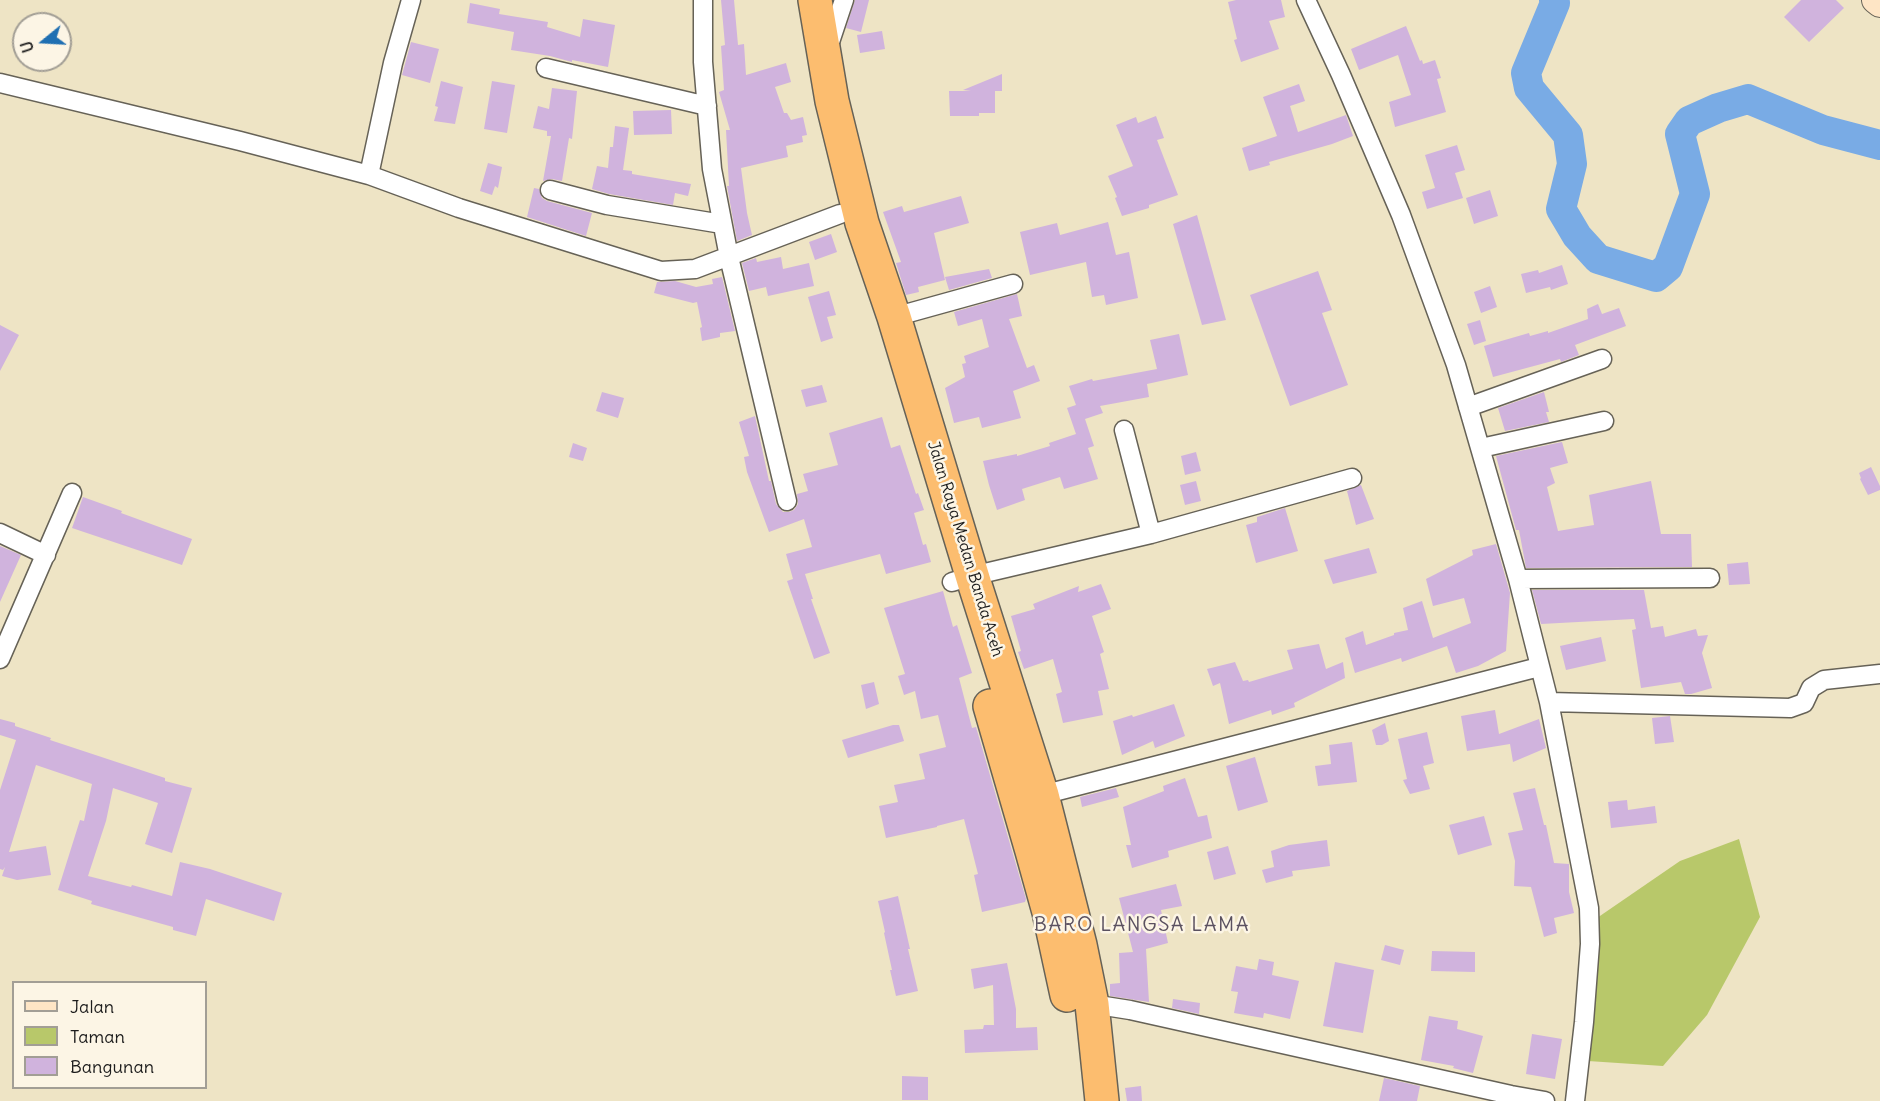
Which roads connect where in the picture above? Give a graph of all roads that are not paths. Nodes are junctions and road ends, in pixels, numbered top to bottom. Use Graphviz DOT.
graph roads {
  1 [pos="411,0"];
  2 [pos="703,0"];
  3 [pos="793,0"];
  4 [pos="814,0"];
  5 [pos="844,0"];
  6 [pos="1306,0"];
  7 [pos="1875,0"];
  8 [pos="1880,4"];
  9 [pos="825,58"];
  10 [pos="546,68"];
  11 [pos="0,83"];
  12 [pos="707,106"];
  13 [pos="828,124"];
  14 [pos="369,174"];
  15 [pos="550,190"];
  16 [pos="840,214"];
  17 [pos="722,224"];
  18 [pos="729,257"];
  19 [pos="1013,284"];
  20 [pos="894,318"];
  21 [pos="1602,359"];
  22 [pos="1468,407"];
  23 [pos="1604,421"];
  24 [pos="1124,430"];
  25 [pos="1481,448"];
  26 [pos="1352,478"];
  27 [pos="72,493"];
  28 [pos="787,501"];
  29 [pos="0,533"];
  30 [pos="1151,534"];
  31 [pos="46,555"];
  32 [pos="1710,578"];
  33 [pos="962,579"];
  34 [pos="1518,579"];
  35 [pos="0,660"];
  36 [pos="1539,667"];
  37 [pos="1880,674"];
  38 [pos="1548,702"];
  39 [pos="1042,795"];
  40 [pos="1043,848"];
  41 [pos="1092,1004"];
  42 [pos="1510,1098"];
  43 [pos="1082,1101"];
  44 [pos="1102,1101"];
  45 [pos="1545,1101"];
  46 [pos="1575,1101"];
  1 -- 14 [label="street"];
  2 -- 12 [label="street"];
  3 -- 13 [label="highway, Jalan Raya Medan Banda Aceh"];
  4 -- 9 [label="highway, Jalan Raya Medan Banda Aceh"];
  5 -- 9 [label="street"];
  6 -- 22 [label="street"];
  7 -- 8 [label="street"];
  9 -- 13 [label="highway, Jalan Raya Medan Banda Aceh"];
  10 -- 12 [label="street"];
  11 -- 14 [label="street"];
  12 -- 17 [label="street"];
  13 -- 16 [label="highway, Jalan Raya Medan Banda Aceh"];
  13 -- 20 [label="highway, Jalan Raya Medan Banda Aceh"];
  14 -- 18 [label="street"];
  15 -- 17 [label="street"];
  16 -- 18 [label="street"];
  16 -- 33 [label="highway, Jalan Raya Medan Banda Aceh"];
  17 -- 18 [label="street"];
  18 -- 28 [label="street"];
  19 -- 20 [label="street"];
  20 -- 33 [label="highway, Jalan Raya Medan Banda Aceh"];
  21 -- 22 [label="street"];
  22 -- 25 [label="street"];
  23 -- 25 [label="street"];
  24 -- 30 [label="street"];
  25 -- 34 [label="street"];
  26 -- 30 [label="street"];
  27 -- 31 [label="street"];
  29 -- 31 [label="street"];
  30 -- 33 [label="street"];
  31 -- 35 [label="street"];
  32 -- 34 [label="street"];
  33 -- 39 [label="highway, Jalan Raya Medan Banda Aceh"];
  33 -- 40 [label="highway, Jalan Raya Medan Banda Aceh"];
  34 -- 36 [label="street"];
  36 -- 38 [label="street"];
  36 -- 39 [label="street"];
  37 -- 38 [label="street"];
  38 -- 46 [label="street"];
  39 -- 40 [label="highway, Jalan Raya Medan Banda Aceh"];
  40 -- 41 [label="highway, Jalan Raya Medan Banda Aceh"];
  40 -- 43 [label="highway, Jalan Raya Medan Banda Aceh"];
  41 -- 42 [label="street"];
  41 -- 44 [label="highway, Jalan Raya Medan Banda Aceh"];
  42 -- 45 [label="street"];
}
